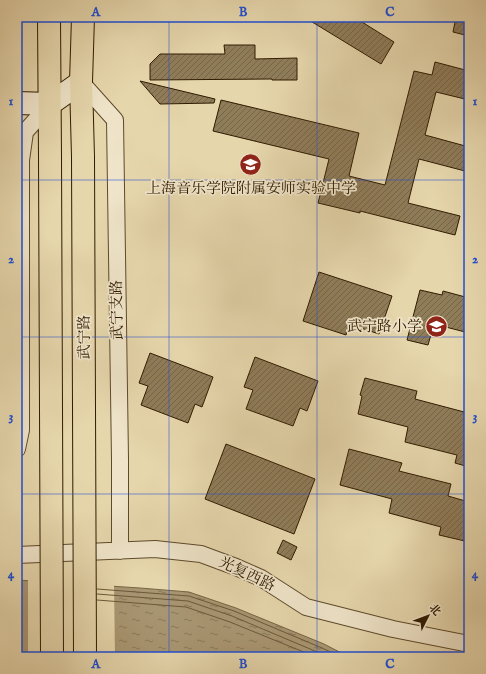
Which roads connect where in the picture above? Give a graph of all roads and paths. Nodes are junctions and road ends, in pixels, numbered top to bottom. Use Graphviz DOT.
graph roads {
  1 [pos="49,17"];
  2 [pos="83,17"];
  3 [pos="82,82"];
  4 [pos="17,103"];
  5 [pos="50,104"];
  6 [pos="17,449"];
  7 [pos="120,551"];
  8 [pos="17,555"];
  9 [pos="469,644"];
  10 [pos="52,657"];
  11 [pos="85,657"];
  1 -- 5 [label="main road"];
  2 -- 3 [label="main road, 武宁路"];
  3 -- 5 [label="main road"];
  3 -- 7 [label="street, 武宁支路"];
  3 -- 11 [label="main road, 武宁路, bridge"];
  4 -- 5 [label="main road"];
  5 -- 6 [label="street"];
  5 -- 10 [label="main road, bridge"];
  7 -- 8 [label="street, 光复西路"];
  7 -- 9 [label="street, 光复西路"];
}
